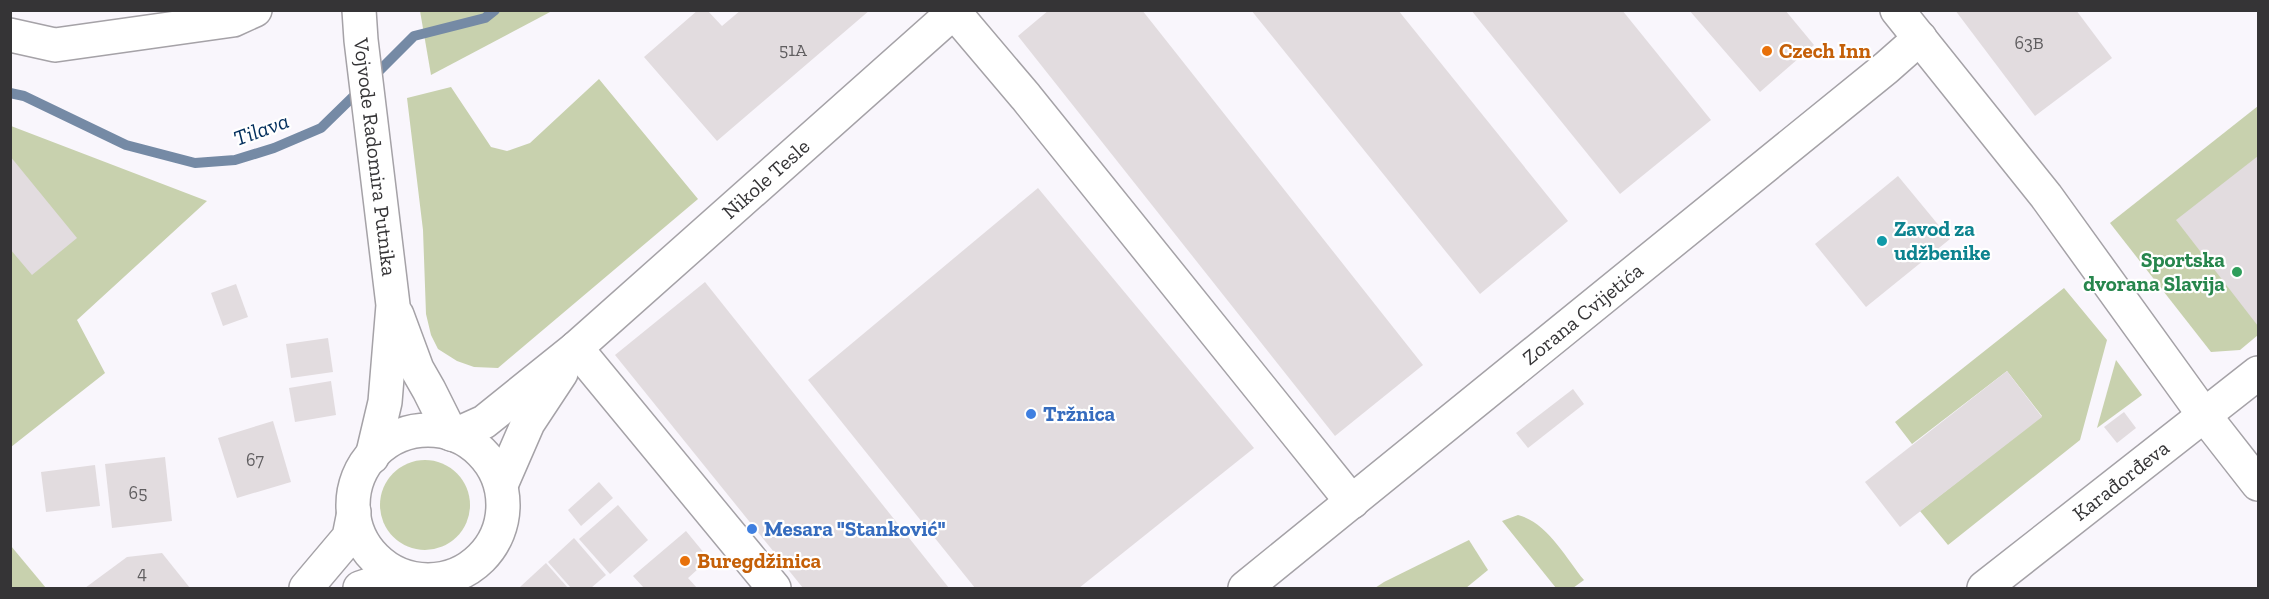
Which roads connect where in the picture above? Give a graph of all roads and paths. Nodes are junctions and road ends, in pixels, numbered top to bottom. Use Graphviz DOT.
graph roads {
  1 [pos="255,10"];
  2 [pos="1897,10"];
  3 [pos="955,11"];
  4 [pos="360,25"];
  5 [pos="10,35"];
  6 [pos="1920,38"];
  7 [pos="393,305"];
  8 [pos="576,348"];
  9 [pos="2259,373"];
  10 [pos="2204,415"];
  11 [pos="453,434"];
  12 [pos="372,457"];
  13 [pos="2259,484"];
  14 [pos="501,485"];
  15 [pos="1352,502"];
  16 [pos="354,512"];
  17 [pos="403,580"];
  18 [pos="463,580"];
  19 [pos="306,588"];
  20 [pos="360,588"];
  21 [pos="774,588"];
  22 [pos="1245,588"];
  23 [pos="1984,588"];
  1 -- 5 [label="street"];
  2 -- 6 [label="street"];
  3 -- 8 [label="street, Nikole Tesle"];
  3 -- 15 [label="street"];
  4 -- 7 [label="street, Vojvode Radomira Putnika"];
  6 -- 10 [label="street"];
  6 -- 15 [label="street, Zorana Cvijetića"];
  7 -- 11 [label="street, Vojvode Radomira Putnika"];
  7 -- 12 [label="street, Vojvode Radomira Putnika"];
  8 -- 11 [label="street, Nikole Tesle"];
  8 -- 14 [label="street, Nikole Tesle"];
  8 -- 21 [label="street"];
  9 -- 10 [label="street, Karađorđeva"];
  10 -- 13 [label="street"];
  10 -- 23 [label="street, Karađorđeva"];
  11 -- 12 [label="street"];
  11 -- 14 [label="street"];
  12 -- 16 [label="street"];
  14 -- 18 [label="street"];
  15 -- 22 [label="street, Zorana Cvijetića"];
  16 -- 17 [label="street"];
  16 -- 19 [label="street"];
  17 -- 18 [label="street"];
  17 -- 20 [label="street"];
}
